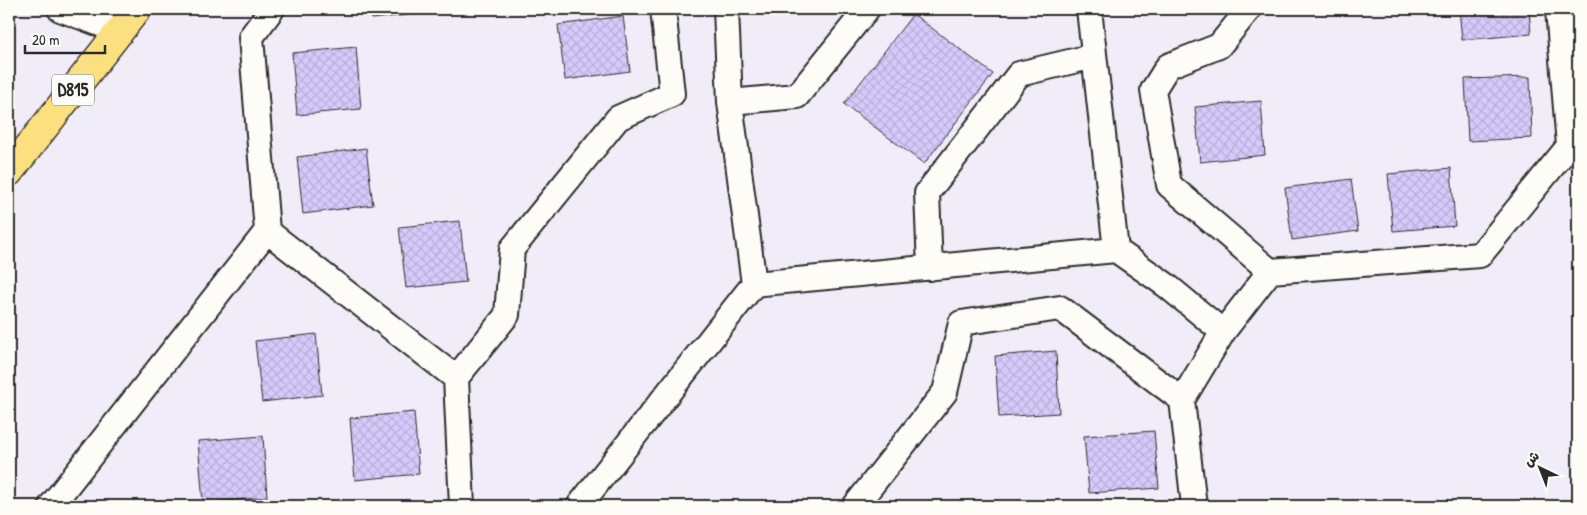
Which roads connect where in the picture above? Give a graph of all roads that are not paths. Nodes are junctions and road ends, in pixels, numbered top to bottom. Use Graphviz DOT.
graph roads {
  1 [pos="60,9"];
  2 [pos="137,9"];
  3 [pos="272,9"];
  4 [pos="663,9"];
  5 [pos="726,9"];
  6 [pos="868,9"];
  7 [pos="1089,9"];
  8 [pos="1249,9"];
  9 [pos="1558,9"];
  10 [pos="119,31"];
  11 [pos="1094,56"];
  12 [pos="730,102"];
  13 [pos="9,172"];
  14 [pos="267,230"];
  15 [pos="1116,250"];
  16 [pos="930,268"];
  17 [pos="1270,271"];
  18 [pos="754,284"];
  19 [pos="1223,332"];
  20 [pos="456,378"];
  21 [pos="1182,400"];
  22 [pos="51,506"];
  23 [pos="462,506"];
  24 [pos="579,506"];
  25 [pos="855,506"];
  26 [pos="1194,506"];
  1 -- 10 [label="street"];
  2 -- 10 [label="main road, D815"];
  3 -- 14 [label="street"];
  4 -- 20 [label="street"];
  5 -- 12 [label="street"];
  6 -- 12 [label="street"];
  7 -- 11 [label="street"];
  8 -- 17 [label="street"];
  9 -- 17 [label="street"];
  10 -- 13 [label="main road, D815"];
  11 -- 15 [label="street"];
  11 -- 16 [label="street"];
  12 -- 18 [label="street"];
  14 -- 20 [label="street"];
  14 -- 22 [label="street"];
  15 -- 16 [label="street"];
  15 -- 19 [label="street"];
  16 -- 18 [label="street"];
  17 -- 19 [label="street"];
  18 -- 24 [label="street"];
  19 -- 21 [label="street"];
  20 -- 23 [label="street"];
  21 -- 25 [label="street"];
  21 -- 26 [label="street"];
}
